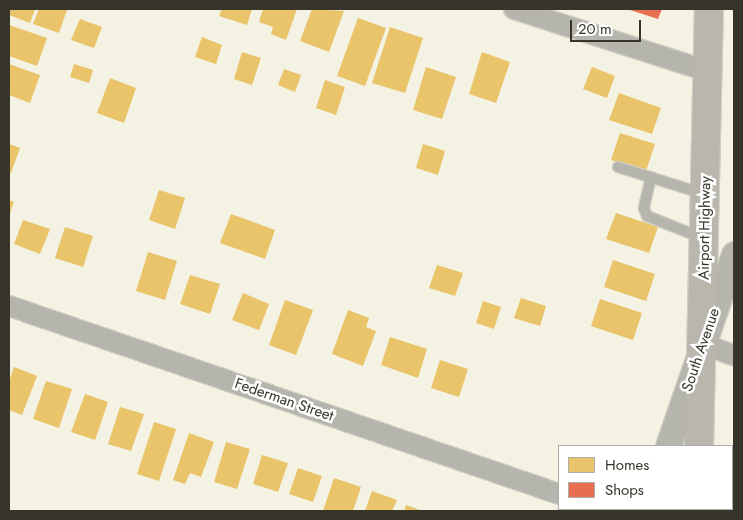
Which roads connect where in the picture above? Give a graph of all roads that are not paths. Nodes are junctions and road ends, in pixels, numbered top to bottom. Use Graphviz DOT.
graph roads {
  1 [pos="514,9"];
  2 [pos="709,9"];
  3 [pos="707,71"];
  4 [pos="618,167"];
  5 [pos="651,177"];
  6 [pos="705,194"];
  7 [pos="705,239"];
  8 [pos="734,254"];
  9 [pos="9,306"];
  10 [pos="703,344"];
  11 [pos="734,355"];
  12 [pos="668,445"];
  13 [pos="699,445"];
  14 [pos="558,494"];
  1 -- 3 [label="street"];
  2 -- 3 [label="main road, Airport Highway"];
  3 -- 6 [label="main road, Airport Highway"];
  4 -- 5 [label="lane"];
  5 -- 6 [label="lane"];
  5 -- 7 [label="lane"];
  6 -- 7 [label="main road, Airport Highway"];
  7 -- 10 [label="main road, Airport Highway"];
  8 -- 10 [label="street, South Avenue"];
  9 -- 14 [label="street, Federman Street"];
  10 -- 11 [label="street"];
  10 -- 12 [label="street, South Avenue"];
  10 -- 13 [label="main road, Airport Highway"];
}
